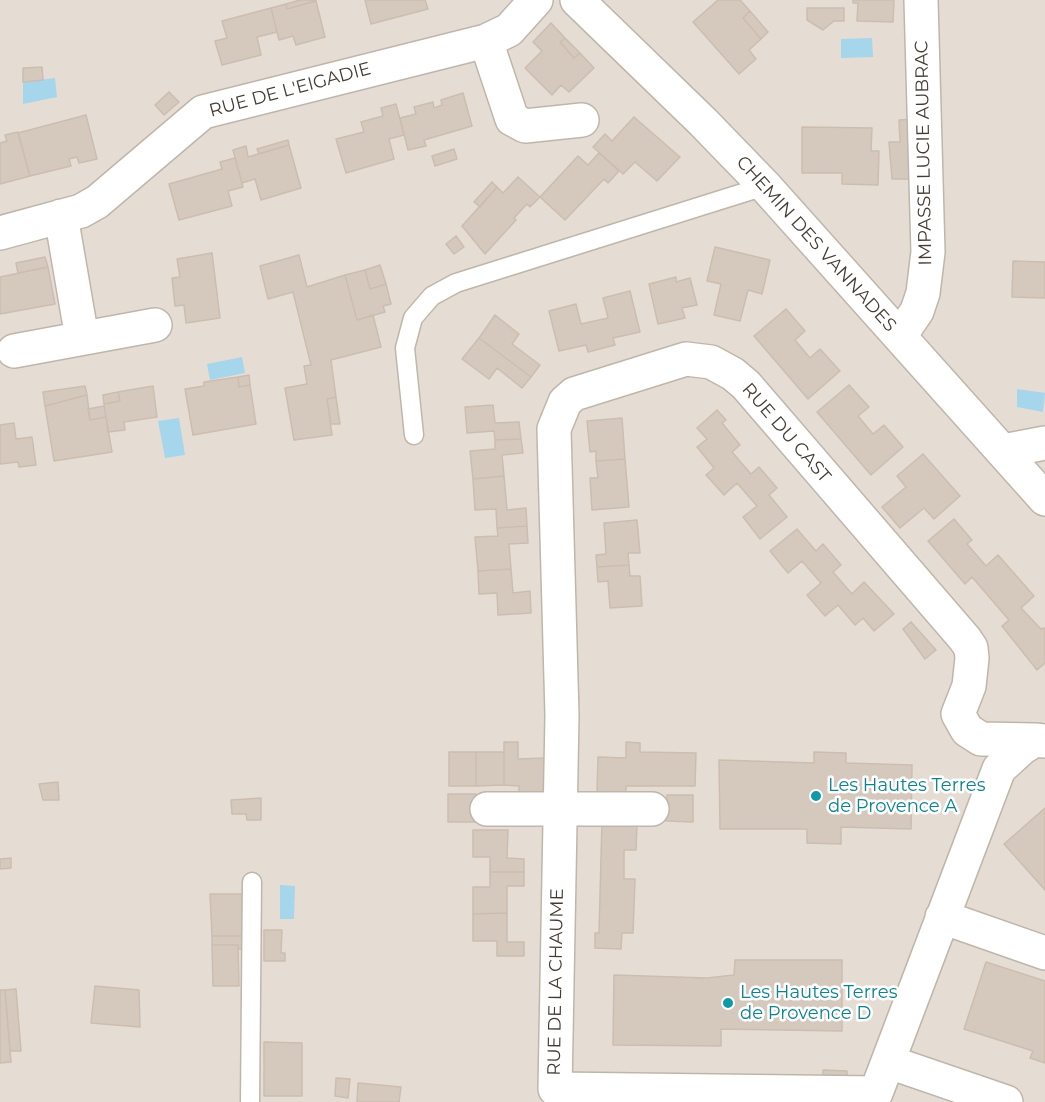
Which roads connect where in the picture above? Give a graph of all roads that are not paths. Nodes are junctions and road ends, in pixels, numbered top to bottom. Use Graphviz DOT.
graph roads {
  1 [pos="536,0"];
  2 [pos="578,0"];
  3 [pos="921,0"];
  4 [pos="486,41"];
  5 [pos="582,120"];
  6 [pos="765,186"];
  7 [pos="61,216"];
  8 [pos="0,233"];
  9 [pos="155,325"];
  10 [pos="900,336"];
  11 [pos="82,338"];
  12 [pos="14,351"];
  13 [pos="414,435"];
  14 [pos="1045,443"];
  15 [pos="1003,451"];
  16 [pos="1045,499"];
  17 [pos="561,673"];
  18 [pos="1040,740"];
  19 [pos="487,809"];
  20 [pos="559,809"];
  21 [pos="652,809"];
  22 [pos="252,882"];
  23 [pos="942,917"];
  24 [pos="1045,953"];
  25 [pos="889,1062"];
  26 [pos="250,1102"];
  27 [pos="1006,1102"];
  1 -- 4 [label="street, RUE DE L'EIGADIE"];
  2 -- 6 [label="street, CHEMIN DES VANNADES"];
  3 -- 10 [label="street, IMPASSE LUCIE AUBRAC"];
  4 -- 5 [label="street"];
  4 -- 7 [label="street, RUE DE L'EIGADIE"];
  6 -- 10 [label="street, CHEMIN DES VANNADES"];
  6 -- 13 [label="lane"];
  7 -- 8 [label="street, RUE DE L'EIGADIE"];
  7 -- 11 [label="street"];
  9 -- 11 [label="street"];
  10 -- 15 [label="street, CHEMIN DES VANNADES"];
  11 -- 12 [label="street"];
  14 -- 15 [label="street"];
  15 -- 16 [label="street, CHEMIN DES VANNADES"];
  17 -- 18 [label="street, RUE DU CAST"];
  17 -- 20 [label="street, RUE DE LA CHAUME"];
  18 -- 23 [label="street, RUE DE LA CHAUME"];
  19 -- 20 [label="street"];
  20 -- 21 [label="street"];
  20 -- 25 [label="street, RUE DE LA CHAUME"];
  22 -- 26 [label="lane"];
  23 -- 24 [label="street"];
  23 -- 25 [label="street, RUE DE LA CHAUME"];
  25 -- 27 [label="street"];
}
